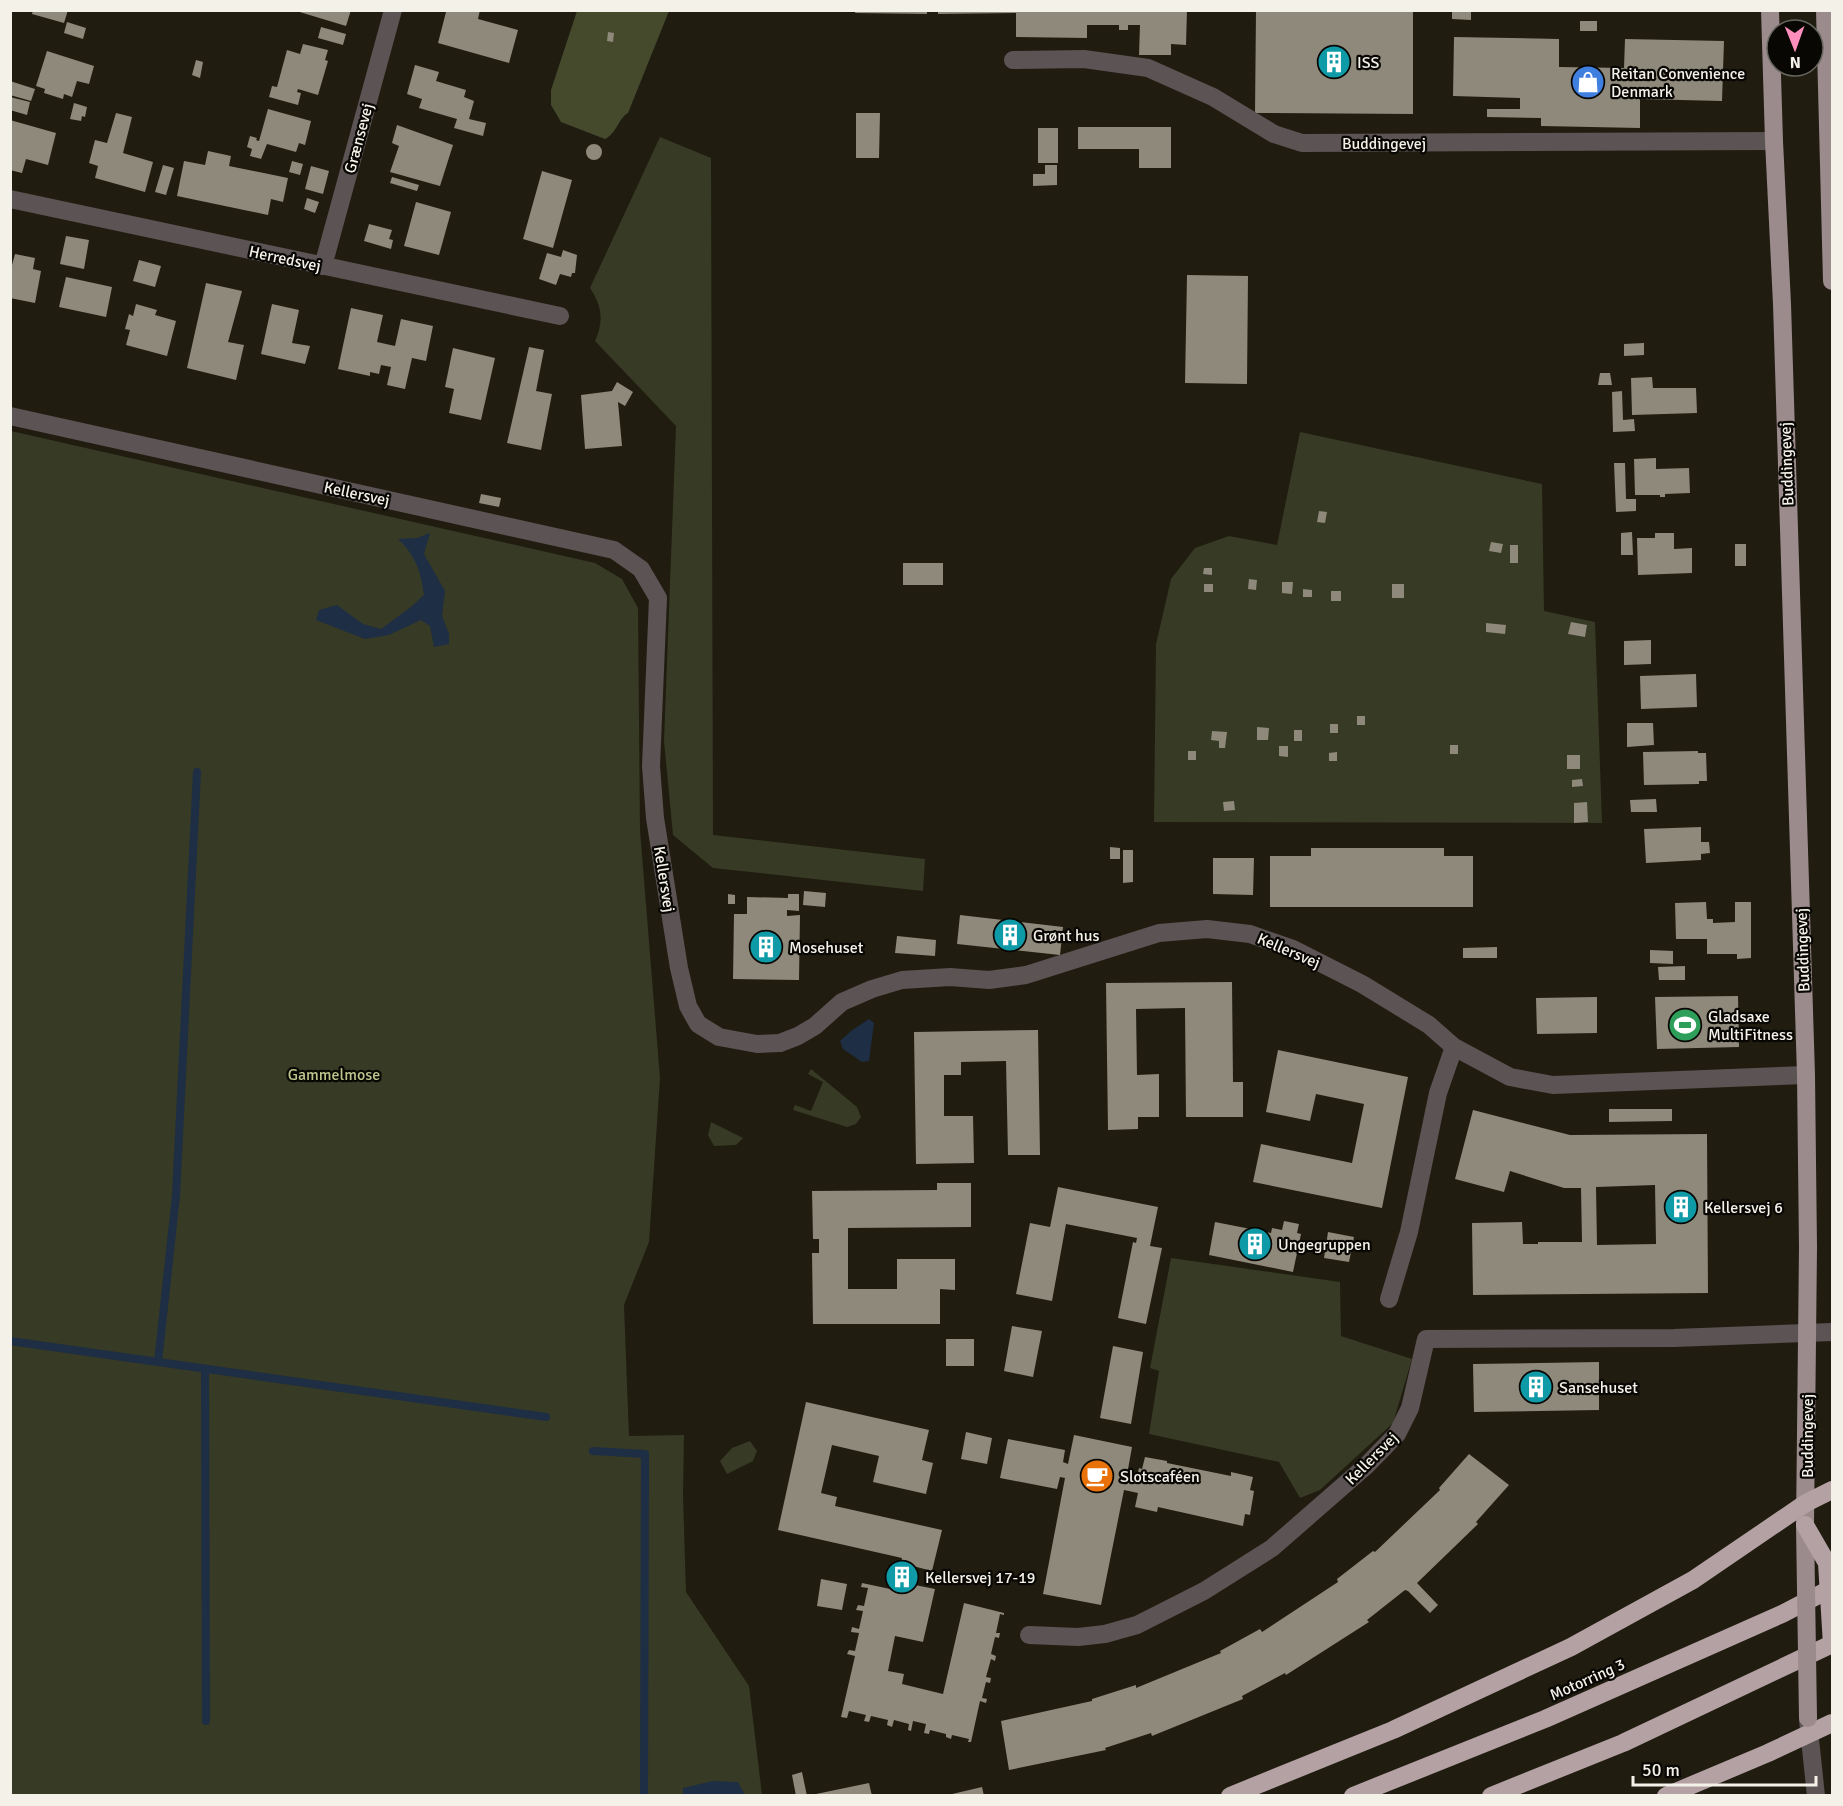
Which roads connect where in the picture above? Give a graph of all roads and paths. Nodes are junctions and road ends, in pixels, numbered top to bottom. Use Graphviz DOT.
graph roads {
  1 [pos="393,10"];
  2 [pos="1770,10"];
  3 [pos="1825,10"];
  4 [pos="1013,60"];
  5 [pos="1774,141"];
  6 [pos="10,199"];
  7 [pos="323,266"];
  8 [pos="1833,281"];
  9 [pos="560,316"];
  10 [pos="10,416"];
  11 [pos="1455,1047"];
  12 [pos="1806,1075"];
  13 [pos="1389,1299"];
  14 [pos="1833,1332"];
  15 [pos="1807,1334"];
  16 [pos="1833,1490"];
  17 [pos="1833,1500"];
  18 [pos="1806,1503"];
  19 [pos="1805,1525"];
  20 [pos="1833,1588"];
  21 [pos="1029,1635"];
  22 [pos="1833,1644"];
  23 [pos="1833,1723"];
  24 [pos="1808,1726"];
  25 [pos="1230,1796"];
  26 [pos="1353,1796"];
  27 [pos="1491,1796"];
  28 [pos="1666,1796"];
  29 [pos="1816,1796"];
  1 -- 7 [label="street, Grænsevej"];
  2 -- 5 [label="main road, Buddingevej"];
  3 -- 8 [label="main road"];
  4 -- 5 [label="street, Buddingevej"];
  5 -- 12 [label="main road, Buddingevej"];
  6 -- 7 [label="street, Herredsvej"];
  7 -- 9 [label="street, Herredsvej"];
  10 -- 11 [label="street, Kellersvej"];
  11 -- 12 [label="street, Kellersvej"];
  11 -- 13 [label="street"];
  12 -- 15 [label="main road, Buddingevej"];
  14 -- 15 [label="street, Kellersvej"];
  15 -- 18 [label="main road, Buddingevej"];
  15 -- 21 [label="street, Kellersvej"];
  16 -- 18 [label="highway"];
  17 -- 18 [label="highway"];
  18 -- 19 [label="main road, Buddingevej"];
  18 -- 25 [label="highway"];
  19 -- 22 [label="highway, bridge"];
  19 -- 24 [label="main road, Buddingevej, bridge"];
  20 -- 26 [label="highway, Motorring 3"];
  22 -- 27 [label="highway"];
  23 -- 24 [label="highway"];
  24 -- 28 [label="highway"];
  24 -- 29 [label="street, Buddingevej"];
}
